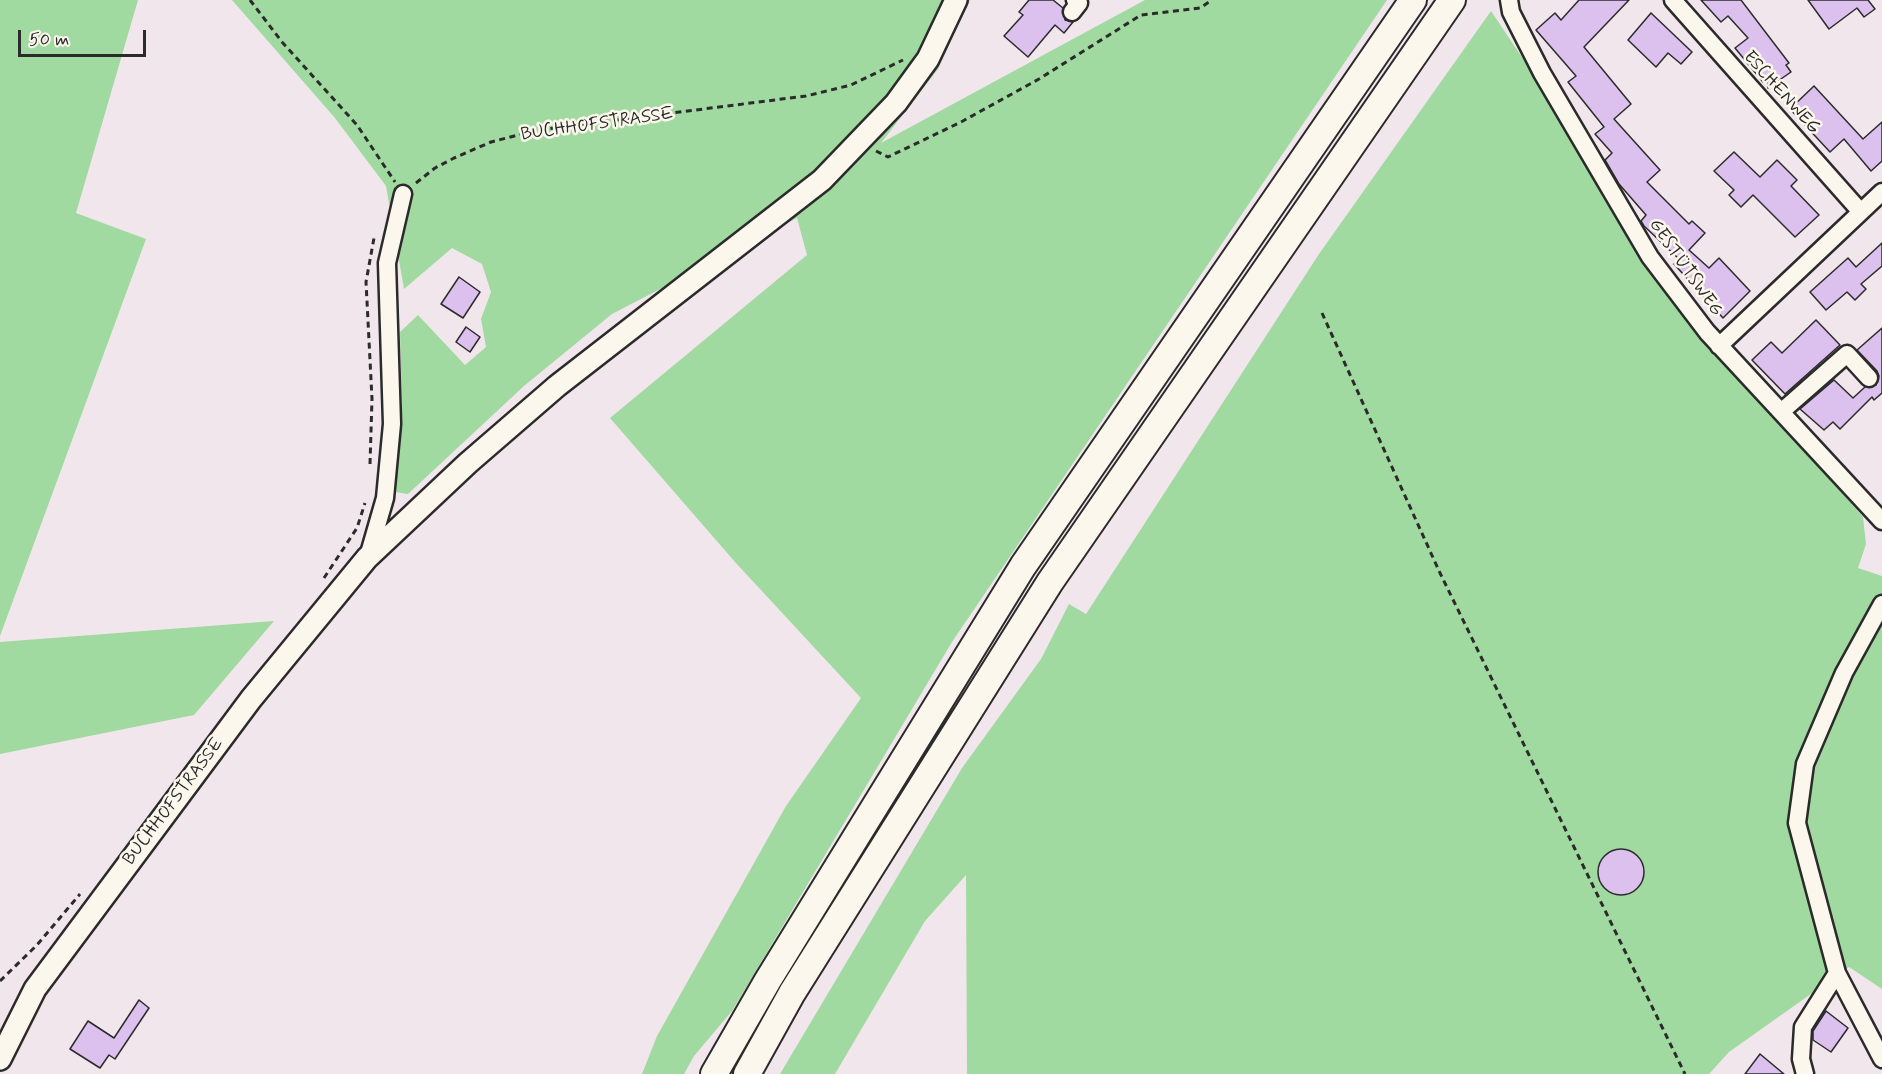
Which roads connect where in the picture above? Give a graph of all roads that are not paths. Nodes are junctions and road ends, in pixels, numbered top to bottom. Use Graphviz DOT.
graph roads {
  1 [pos="956,0"];
  2 [pos="1413,0"];
  3 [pos="1452,0"];
  4 [pos="1509,0"];
  5 [pos="1673,0"];
  6 [pos="1882,192"];
  7 [pos="403,194"];
  8 [pos="1860,211"];
  9 [pos="1719,346"];
  10 [pos="1869,378"];
  11 [pos="1781,412"];
  12 [pos="1882,521"];
  13 [pos="368,558"];
  14 [pos="1882,604"];
  15 [pos="1837,973"];
  16 [pos="0,1059"];
  17 [pos="1882,1059"];
  18 [pos="714,1074"];
  19 [pos="747,1074"];
  20 [pos="1805,1074"];
  1 -- 13 [label="main road, BUCHHOFSTRASSE"];
  2 -- 18 [label="highway"];
  3 -- 19 [label="highway"];
  4 -- 9 [label="street, GESTÜTSWEG"];
  5 -- 8 [label="street, ESCHENWEG"];
  6 -- 8 [label="street"];
  7 -- 13 [label="street, BUCHHOFSTRASSE"];
  8 -- 9 [label="street"];
  9 -- 11 [label="street, GESTÜTSWEG"];
  10 -- 11 [label="street"];
  11 -- 12 [label="street, GESTÜTSWEG"];
  13 -- 16 [label="main road, BUCHHOFSTRASSE"];
  14 -- 15 [label="street"];
  15 -- 17 [label="street"];
  15 -- 20 [label="street"];
}
